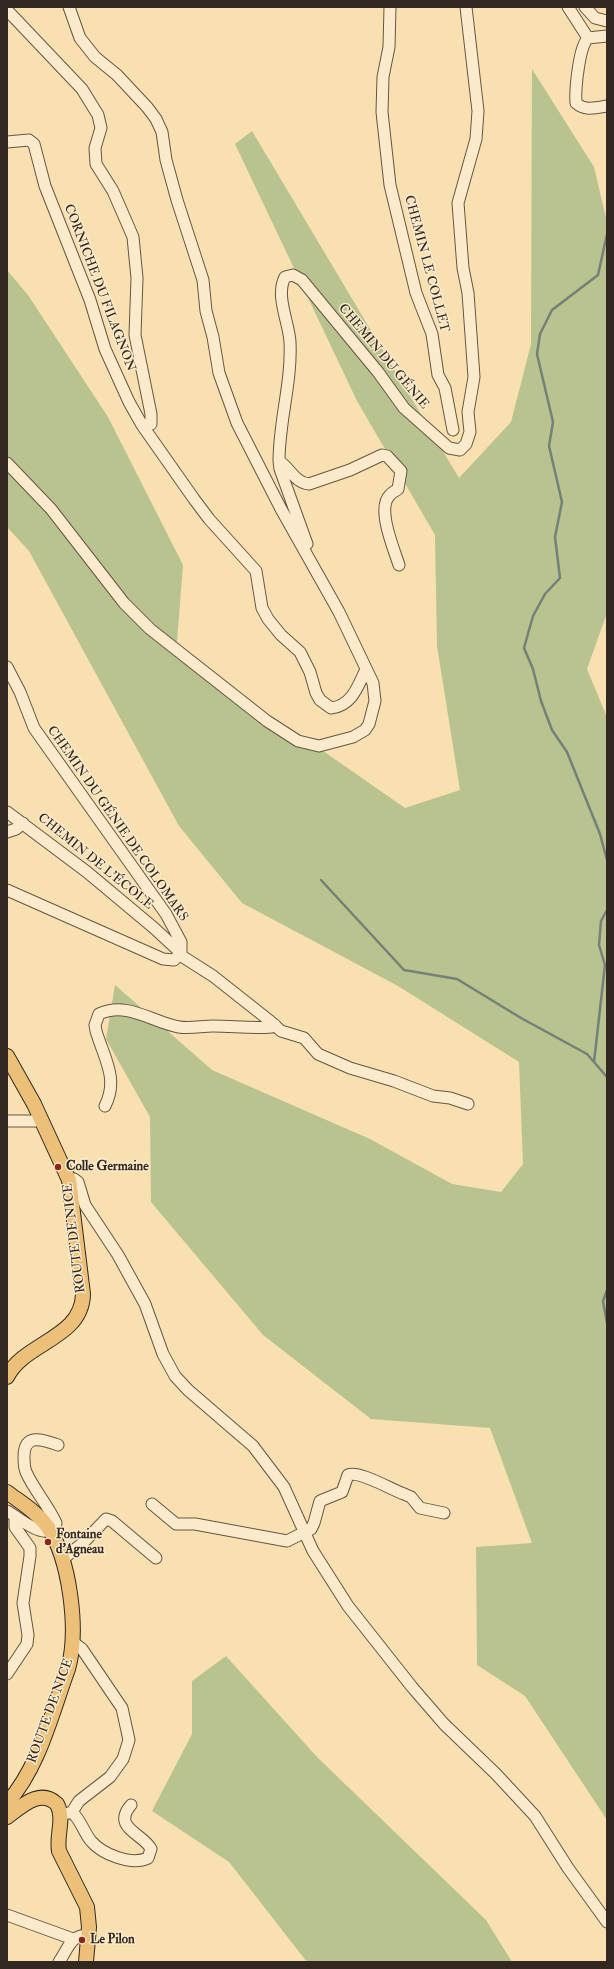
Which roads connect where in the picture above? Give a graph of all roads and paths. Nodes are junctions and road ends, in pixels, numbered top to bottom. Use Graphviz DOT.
graph roads {
  1 [pos="69,7"];
  2 [pos="390,7"];
  3 [pos="466,7"];
  4 [pos="568,7"];
  5 [pos="585,7"];
  6 [pos="7,10"];
  7 [pos="607,21"];
  8 [pos="607,36"];
  9 [pos="588,38"];
  10 [pos="607,106"];
  11 [pos="7,142"];
  12 [pos="142,425"];
  13 [pos="453,430"];
  14 [pos="279,460"];
  15 [pos="7,463"];
  16 [pos="399,565"];
  17 [pos="314,568"];
  18 [pos="7,667"];
  19 [pos="366,669"];
  20 [pos="7,812"];
  21 [pos="23,823"];
  22 [pos="7,832"];
  23 [pos="7,890"];
  24 [pos="181,954"];
  25 [pos="275,1025"];
  26 [pos="7,1056"];
  27 [pos="468,1104"];
  28 [pos="104,1106"];
  29 [pos="7,1121"];
  30 [pos="42,1121"];
  31 [pos="68,1180"];
  32 [pos="7,1377"];
  33 [pos="58,1445"];
  34 [pos="7,1492"];
  35 [pos="152,1504"];
  36 [pos="11,1513"];
  37 [pos="444,1513"];
  38 [pos="304,1532"];
  39 [pos="51,1533"];
  40 [pos="156,1558"];
  41 [pos="63,1559"];
  42 [pos="74,1643"];
  43 [pos="7,1674"];
  44 [pos="7,1802"];
  45 [pos="132,1805"];
  46 [pos="67,1814"];
  47 [pos="7,1817"];
  48 [pos="7,1915"];
  49 [pos="607,1922"];
  50 [pos="88,1935"];
  51 [pos="73,1939"];
  52 [pos="60,1962"];
  53 [pos="86,1962"];
  1 -- 17 [label="street"];
  2 -- 13 [label="street, CHEMIN LE COLLET"];
  3 -- 14 [label="street, CHEMIN DU GÉNIE"];
  4 -- 9 [label="street"];
  5 -- 7 [label="street"];
  6 -- 12 [label="street"];
  8 -- 9 [label="street"];
  9 -- 10 [label="street"];
  11 -- 12 [label="street, CORNICHE DU FILAGNON"];
  12 -- 19 [label="street, CORNICHE DU FILAGNON"];
  14 -- 16 [label="street"];
  14 -- 17 [label="street, CHEMIN DU GÉNIE"];
  15 -- 19 [label="street"];
  17 -- 19 [label="street"];
  18 -- 24 [label="street, CHEMIN DU GÉNIE DE COLOMARS"];
  20 -- 21 [label="street, CHEMIN DE L'ÉCOLE"];
  21 -- 22 [label="street"];
  21 -- 24 [label="street, CHEMIN DE L'ÉCOLE"];
  23 -- 24 [label="street"];
  24 -- 25 [label="street, CHEMIN DE L'ÉCOLE"];
  25 -- 27 [label="street, CHEMIN DE L'ÉCOLE"];
  25 -- 28 [label="street"];
  26 -- 30 [label="main road, ROUTE DE NICE"];
  29 -- 30 [label="street"];
  30 -- 31 [label="main road, ROUTE DE NICE"];
  31 -- 32 [label="main road, ROUTE DE NICE"];
  31 -- 38 [label="street"];
  33 -- 39 [label="street"];
  34 -- 39 [label="main road, ROUTE DE NICE"];
  35 -- 38 [label="street"];
  36 -- 39 [label="street"];
  36 -- 43 [label="street"];
  37 -- 38 [label="street"];
  38 -- 49 [label="street"];
  39 -- 41 [label="main road, ROUTE DE NICE"];
  40 -- 41 [label="street"];
  41 -- 42 [label="main road, ROUTE DE NICE"];
  42 -- 44 [label="main road, ROUTE DE NICE"];
  42 -- 46 [label="street"];
  45 -- 46 [label="street"];
  46 -- 47 [label="main road"];
  46 -- 50 [label="main road"];
  48 -- 51 [label="street"];
  50 -- 51 [label="street"];
  50 -- 53 [label="main road"];
  51 -- 52 [label="street"];
}
